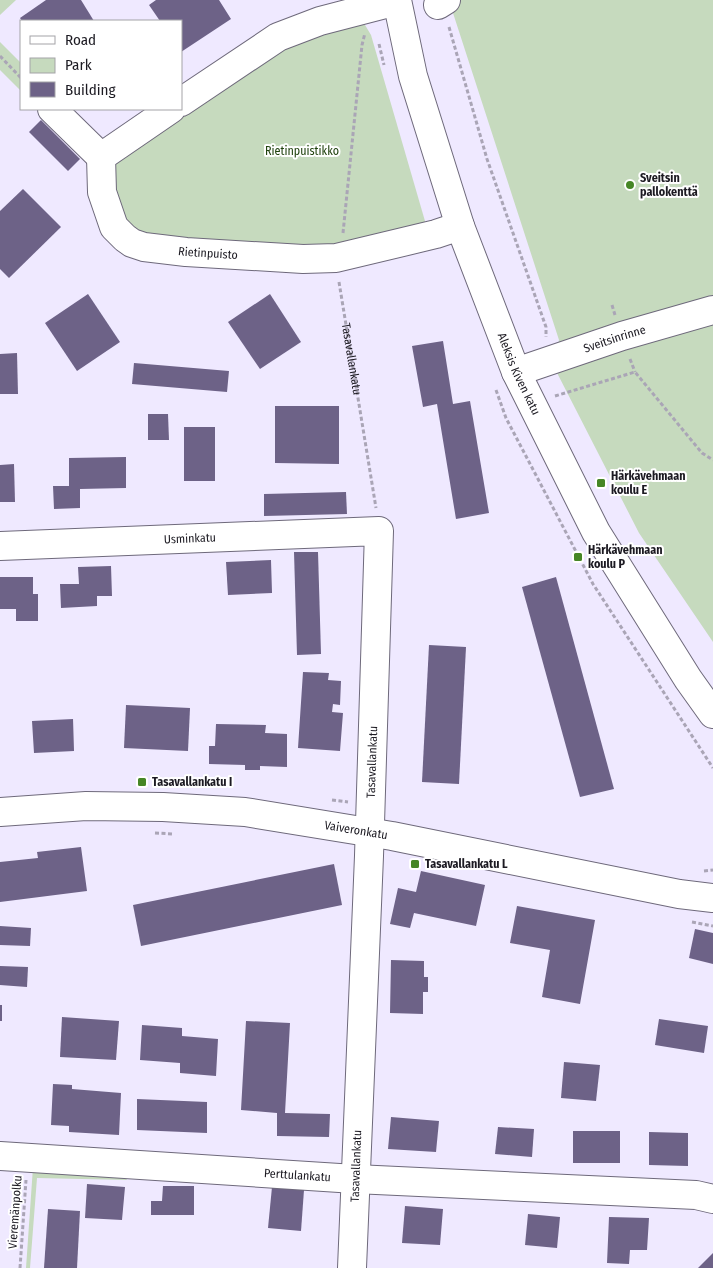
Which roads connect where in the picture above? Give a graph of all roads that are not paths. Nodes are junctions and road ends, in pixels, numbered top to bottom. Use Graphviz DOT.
graph roads {
  1 [pos="389,3"];
  2 [pos="182,101"];
  3 [pos="53,110"];
  4 [pos="170,110"];
  5 [pos="101,157"];
  6 [pos="460,226"];
  7 [pos="713,310"];
  8 [pos="516,372"];
  9 [pos="380,531"];
  10 [pos="0,546"];
  11 [pos="713,714"];
  12 [pos="0,812"];
  13 [pos="370,833"];
  14 [pos="711,896"];
  15 [pos="0,1156"];
  16 [pos="355,1179"];
  17 [pos="713,1199"];
  18 [pos="352,1268"];
  1 -- 2 [label="street"];
  1 -- 6 [label="street, Aleksis Kiven katu"];
  3 -- 5 [label="street"];
  4 -- 5 [label="street"];
  5 -- 6 [label="street, Rietinpuisto"];
  6 -- 8 [label="street, Aleksis Kiven katu"];
  7 -- 8 [label="street, Sveitsinrinne"];
  8 -- 11 [label="street, Aleksis Kiven katu"];
  9 -- 10 [label="street, Usminkatu"];
  9 -- 13 [label="street, Tasavallankatu"];
  12 -- 13 [label="street, Vaiveronkatu"];
  13 -- 14 [label="street, Vaiveronkatu"];
  13 -- 16 [label="street, Tasavallankatu"];
  15 -- 16 [label="street, Perttulankatu"];
  16 -- 17 [label="street, Perttulankatu"];
  16 -- 18 [label="street, Tasavallankatu"];
}
